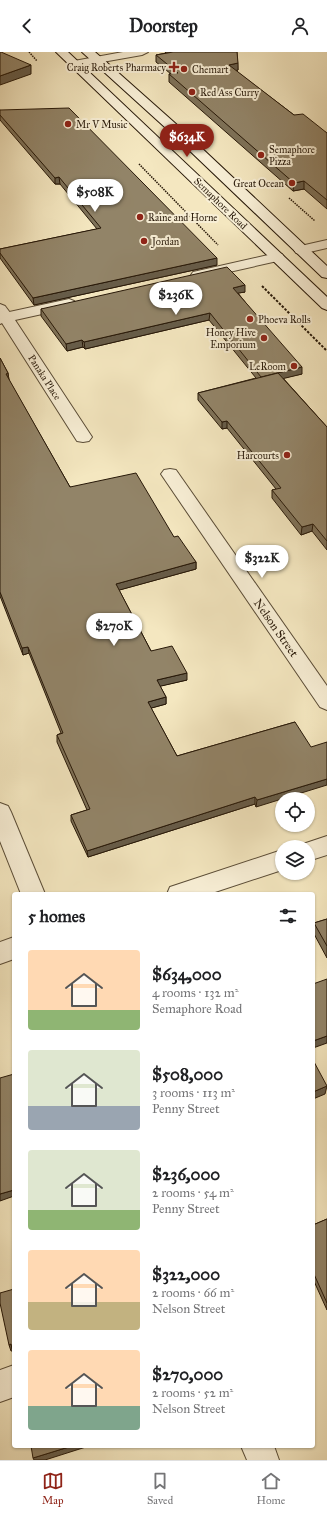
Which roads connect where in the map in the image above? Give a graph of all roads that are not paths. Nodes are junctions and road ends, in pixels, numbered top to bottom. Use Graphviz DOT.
graph roads {
  1 [pos="62,52"];
  2 [pos="142,52"];
  3 [pos="92,56"];
  4 [pos="74,64"];
  5 [pos="172,127"];
  6 [pos="147,132"];
  7 [pos="327,244"];
  8 [pos="301,250"];
  9 [pos="277,257"];
  10 [pos="327,274"];
  11 [pos="181,278"];
  12 [pos="82,301"];
  13 [pos="327,305"];
  14 [pos="2,315"];
  15 [pos="84,437"];
  16 [pos="170,474"];
  17 [pos="327,702"];
  18 [pos="0,812"];
  19 [pos="327,846"];
  20 [pos="315,850"];
  21 [pos="275,862"];
  22 [pos="32,892"];
  23 [pos="185,892"];
  24 [pos="12,949"];
  25 [pos="0,953"];
  26 [pos="12,1382"];
  27 [pos="0,1386"];
  28 [pos="258,1448"];
  29 [pos="263,1460"];
  1 -- 4 [label="main road, Semaphore Road"];
  2 -- 3 [label="main road"];
  3 -- 4 [label="main road"];
  3 -- 5 [label="main road, Semaphore Road"];
  4 -- 6 [label="main road, Semaphore Road"];
  5 -- 6 [label="main road"];
  5 -- 8 [label="main road, Semaphore Road"];
  6 -- 9 [label="main road, Semaphore Road"];
  7 -- 8 [label="main road"];
  8 -- 9 [label="main road"];
  8 -- 10 [label="main road, Semaphore Road"];
  9 -- 11 [label="main road"];
  9 -- 13 [label="main road, Semaphore Road"];
  12 -- 14 [label="main road"];
  14 -- 15 [label="main road, Panaka Place"];
  16 -- 17 [label="main road, Nelson Street"];
  18 -- 22 [label="main road"];
  19 -- 20 [label="main road"];
  21 -- 23 [label="main road"];
  24 -- 25 [label="main road"];
  26 -- 27 [label="main road"];
  28 -- 29 [label="main road"];
}
